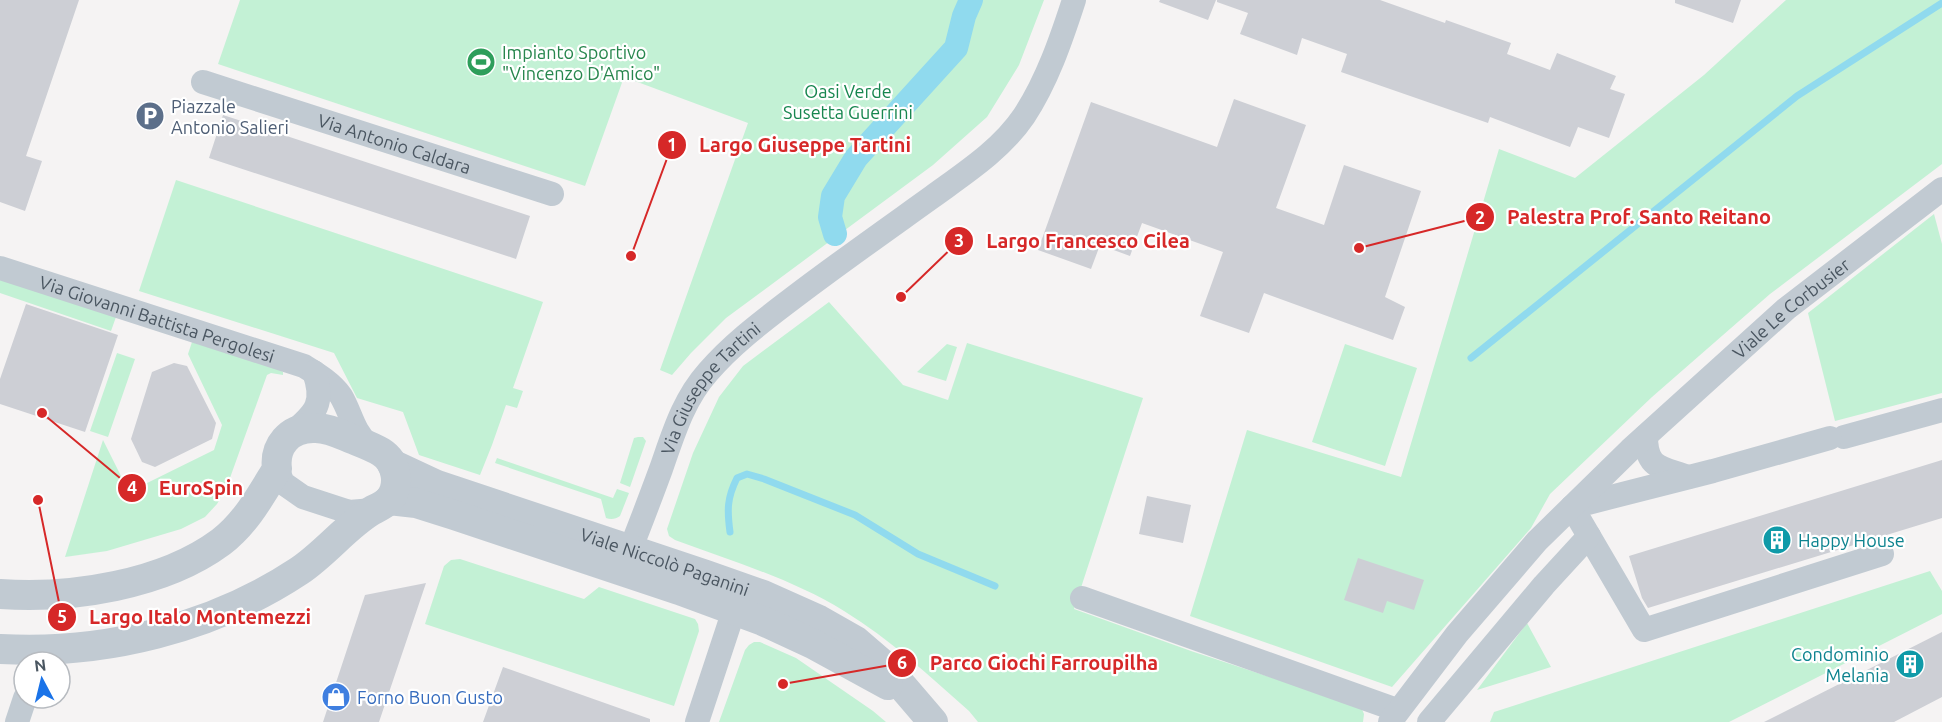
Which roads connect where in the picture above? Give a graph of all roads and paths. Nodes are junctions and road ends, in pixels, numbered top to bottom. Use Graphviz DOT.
graph roads {
  1 [pos="1074,0"];
  2 [pos="203,82"];
  3 [pos="1942,189"];
  4 [pos="552,194"];
  5 [pos="0,267"];
  6 [pos="314,372"];
  7 [pos="1942,410"];
  8 [pos="292,433"];
  9 [pos="1646,436"];
  10 [pos="369,446"];
  11 [pos="392,464"];
  12 [pos="277,469"];
  13 [pos="1688,477"];
  14 [pos="381,505"];
  15 [pos="1572,507"];
  16 [pos="1589,536"];
  17 [pos="630,550"];
  18 [pos="1882,554"];
  19 [pos="0,594"];
  20 [pos="1082,598"];
  21 [pos="734,610"];
  22 [pos="67,650"];
  23 [pos="913,699"];
  24 [pos="1394,716"];
  25 [pos="697,722"];
  26 [pos="933,722"];
  27 [pos="1430,722"];
  1 -- 17 [label="street, Via Giuseppe Tartini"];
  2 -- 4 [label="street, Via Antonio Caldara"];
  3 -- 9 [label="street, Viale Le Corbusier"];
  5 -- 6 [label="street, Via Giovanni Battista Pergolesi"];
  6 -- 8 [label="street"];
  6 -- 10 [label="street, Via Giovanni Battista Pergolesi"];
  7 -- 13 [label="street, Viale Le Corbusier"];
  8 -- 10 [label="street, Viale Niccolò Paganini"];
  8 -- 12 [label="street"];
  9 -- 13 [label="street"];
  9 -- 15 [label="street, Viale Le Corbusier"];
  10 -- 11 [label="street, Viale Niccolò Paganini"];
  11 -- 14 [label="street"];
  11 -- 17 [label="street, Viale Niccolò Paganini"];
  12 -- 14 [label="street, Viale Niccolò Paganini"];
  12 -- 19 [label="street"];
  13 -- 15 [label="street, Viale Le Corbusier"];
  14 -- 21 [label="street, Viale Niccolò Paganini"];
  14 -- 22 [label="street"];
  15 -- 16 [label="street"];
  15 -- 24 [label="street, Viale Le Corbusier"];
  16 -- 18 [label="street"];
  16 -- 27 [label="street"];
  17 -- 23 [label="street, Viale Niccolò Paganini"];
  20 -- 24 [label="street"];
  21 -- 23 [label="street, Viale Niccolò Paganini"];
  21 -- 25 [label="street"];
  23 -- 26 [label="street, Viale Niccolò Paganini"];
}
